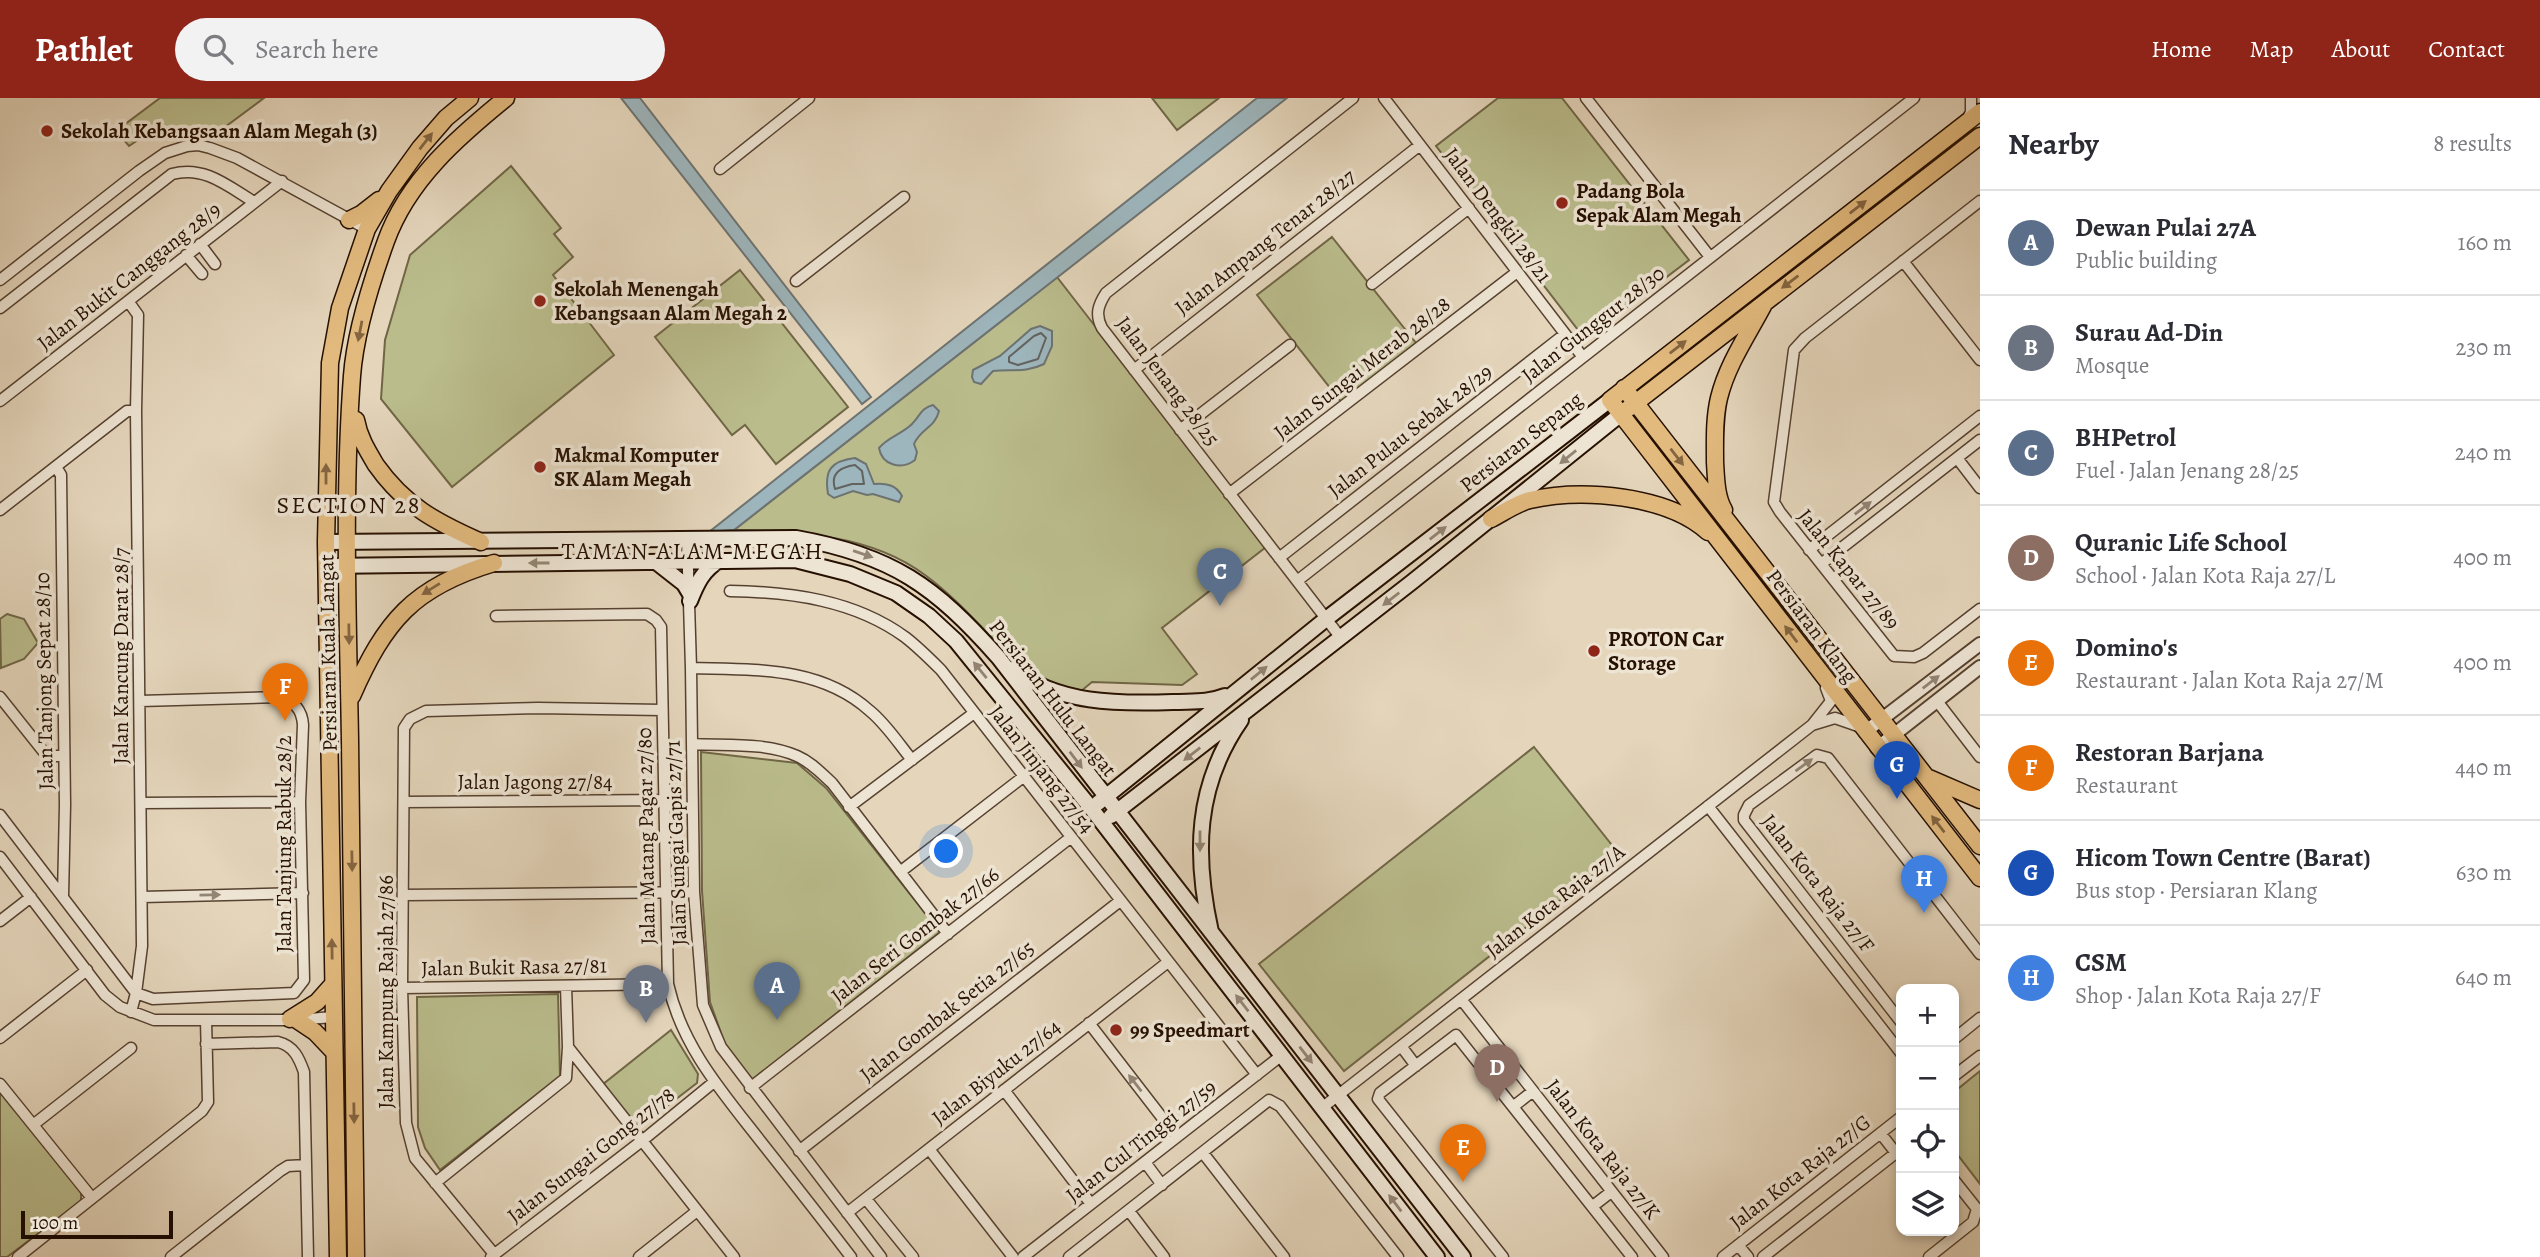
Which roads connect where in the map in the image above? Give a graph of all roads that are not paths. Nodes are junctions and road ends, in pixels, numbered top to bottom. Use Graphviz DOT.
graph roads {
  1 [pos="470,98"];
  2 [pos="506,98"];
  3 [pos="809,98"];
  4 [pos="1353,98"];
  5 [pos="1384,98"];
  6 [pos="1586,98"];
  7 [pos="1914,98"];
  8 [pos="1971,98"];
  9 [pos="1980,112"];
  10 [pos="1965,124"];
  11 [pos="1980,136"];
  12 [pos="1420,145"];
  13 [pos="720,169"];
  14 [pos="282,181"];
  15 [pos="389,191"];
  16 [pos="411,194"];
  17 [pos="904,197"];
  18 [pos="1980,201"];
  19 [pos="254,202"];
  20 [pos="1469,208"];
  21 [pos="347,219"];
  22 [pos="1834,225"];
  23 [pos="367,229"];
  24 [pos="1845,239"];
  25 [pos="200,244"];
  26 [pos="186,255"];
  27 [pos="356,257"];
  28 [pos="1710,257"];
  29 [pos="1903,261"];
  30 [pos="215,264"];
  31 [pos="379,266"];
  32 [pos="1517,272"];
  33 [pos="202,274"];
  34 [pos="0,280"];
  35 [pos="796,281"];
  36 [pos="1372,284"];
  37 [pos="1765,300"];
  38 [pos="128,301"];
  39 [pos="0,308"];
  40 [pos="1565,334"];
  41 [pos="1290,345"];
  42 [pos="1582,356"];
  43 [pos="1980,360"];
  44 [pos="1134,370"];
  45 [pos="1624,388"];
  46 [pos="352,400"];
  47 [pos="1610,400"];
  48 [pos="0,401"];
  49 [pos="1635,403"];
  50 [pos="136,411"];
  51 [pos="1621,414"];
  52 [pos="1980,416"];
  53 [pos="1181,430"];
  54 [pos="1980,440"];
  55 [pos="1957,458"];
  56 [pos="56,467"];
  57 [pos="1980,488"];
  58 [pos="1229,494"];
  59 [pos="0,510"];
  60 [pos="1492,519"];
  61 [pos="1735,532"];
  62 [pos="687,538"];
  63 [pos="326,542"];
  64 [pos="347,542"];
  65 [pos="481,542"];
  66 [pos="1728,550"];
  67 [pos="1809,550"];
  68 [pos="1279,558"];
  69 [pos="688,560"];
  70 [pos="721,560"];
  71 [pos="656,562"];
  72 [pos="494,563"];
  73 [pos="1821,564"];
  74 [pos="327,566"];
  75 [pos="348,566"];
  76 [pos="1297,581"];
  77 [pos="730,591"];
  78 [pos="690,597"];
  79 [pos="1980,609"];
  80 [pos="496,616"];
  81 [pos="1326,619"];
  82 [pos="1341,638"];
  83 [pos="1980,644"];
  84 [pos="998,657"];
  85 [pos="1980,667"];
  86 [pos="691,668"];
  87 [pos="1817,668"];
  88 [pos="1235,692"];
  89 [pos="0,697"];
  90 [pos="141,701"];
  91 [pos="1937,701"];
  92 [pos="349,702"];
  93 [pos="663,710"];
  94 [pos="1248,710"];
  95 [pos="974,713"];
  96 [pos="1882,720"];
  97 [pos="1812,725"];
  98 [pos="1863,730"];
  99 [pos="1893,734"];
  100 [pos="692,744"];
  101 [pos="1877,748"];
  102 [pos="63,756"];
  103 [pos="1980,757"];
  104 [pos="912,760"];
  105 [pos="1023,777"];
  106 [pos="1927,777"];
  107 [pos="1104,797"];
  108 [pos="665,800"];
  109 [pos="1980,800"];
  110 [pos="300,802"];
  111 [pos="404,802"];
  112 [pos="141,803"];
  113 [pos="1708,806"];
  114 [pos="849,807"];
  115 [pos="1091,808"];
  116 [pos="1116,812"];
  117 [pos="0,815"];
  118 [pos="1103,823"];
  119 [pos="1070,838"];
  120 [pos="1980,846"];
  121 [pos="0,857"];
  122 [pos="900,873"];
  123 [pos="1980,878"];
  124 [pos="1795,886"];
  125 [pos="666,891"];
  126 [pos="694,892"];
  127 [pos="303,893"];
  128 [pos="404,895"];
  129 [pos="31,897"];
  130 [pos="63,897"];
  131 [pos="142,897"];
  132 [pos="1780,898"];
  133 [pos="1120,901"];
  134 [pos="0,921"];
  135 [pos="948,934"];
  136 [pos="1212,935"];
  137 [pos="1980,954"];
  138 [pos="354,960"];
  139 [pos="1168,962"];
  140 [pos="87,970"];
  141 [pos="333,984"];
  142 [pos="668,984"];
  143 [pos="566,986"];
  144 [pos="1875,987"];
  145 [pos="402,988"];
  146 [pos="136,993"];
  147 [pos="1461,999"];
  148 [pos="1860,999"];
  149 [pos="131,1012"];
  150 [pos="1896,1015"];
  151 [pos="333,1017"];
  152 [pos="1980,1018"];
  153 [pos="206,1020"];
  154 [pos="294,1020"];
  155 [pos="1089,1023"];
  156 [pos="1959,1035"];
  157 [pos="0,1038"];
  158 [pos="206,1044"];
  159 [pos="1401,1046"];
  160 [pos="568,1047"];
  161 [pos="1896,1047"];
  162 [pos="131,1048"];
  163 [pos="333,1051"];
  164 [pos="1282,1055"];
  165 [pos="1980,1056"];
  166 [pos="1416,1066"];
  167 [pos="1959,1072"];
  168 [pos="1257,1074"];
  169 [pos="714,1082"];
  170 [pos="0,1084"];
  171 [pos="354,1084"];
  172 [pos="750,1088"];
  173 [pos="1004,1090"];
  174 [pos="1533,1091"];
  175 [pos="1337,1096"];
  176 [pos="1514,1106"];
  177 [pos="1323,1107"];
  178 [pos="1896,1121"];
  179 [pos="33,1125"];
  180 [pos="1881,1134"];
  181 [pos="1177,1137"];
  182 [pos="643,1140"];
  183 [pos="1896,1148"];
  184 [pos="929,1149"];
  185 [pos="799,1151"];
  186 [pos="1203,1153"];
  187 [pos="1896,1153"];
  188 [pos="1144,1162"];
  189 [pos="306,1165"];
  190 [pos="435,1183"];
  191 [pos="1162,1185"];
  192 [pos="1959,1186"];
  193 [pos="1611,1192"];
  194 [pos="92,1198"];
  195 [pos="866,1199"];
  196 [pos="1091,1203"];
  197 [pos="1593,1206"];
  198 [pos="1129,1210"];
  199 [pos="698,1211"];
  200 [pos="847,1213"];
  201 [pos="1959,1233"];
  202 [pos="1955,1236"];
  203 [pos="1738,1245"];
  204 [pos="493,1256"];
  205 [pos="18,1257"];
  206 [pos="171,1257"];
  207 [pos="308,1257"];
  208 [pos="338,1257"];
  209 [pos="356,1257"];
  210 [pos="639,1257"];
  211 [pos="734,1257"];
  212 [pos="851,1257"];
  213 [pos="881,1257"];
  214 [pos="913,1257"];
  215 [pos="1013,1257"];
  216 [pos="1023,1257"];
  217 [pos="1069,1257"];
  218 [pos="1164,1257"];
  219 [pos="1284,1257"];
  220 [pos="1398,1257"];
  221 [pos="1437,1257"];
  222 [pos="1463,1257"];
  223 [pos="1503,1257"];
  224 [pos="1632,1257"];
  225 [pos="1663,1257"];
  226 [pos="1723,1257"];
  227 [pos="1748,1257"];
  228 [pos="1763,1257"];
  229 [pos="1928,1257"];
  15 -- 1 [label="main road, Persiaran Kuala Langat, one-way"];
  2 -- 16 [label="main road, Persiaran Kuala Langat"];
  3 -- 13 [label="street"];
  4 -- 44 [label="street, Jalan Jenang 28/25"];
  5 -- 12 [label="street, Jalan Dengkil 28/21"];
  6 -- 28 [label="street"];
  7 -- 28 [label="street, Jalan Gunggur 28/30"];
  8 -- 10 [label="street"];
  9 -- 10 [label="main road, Persiaran Sepang"];
  22 -- 10 [label="main road, Persiaran Sepang, one-way"];
  11 -- 24 [label="main road, Persiaran Sepang"];
  12 -- 20 [label="street, Jalan Dengkil 28/21"];
  12 -- 44 [label="street, Jalan Ampang Tenar 28/27"];
  14 -- 19 [label="street, Jalan Bukit Canggang 28/9"];
  14 -- 21 [label="street"];
  14 -- 34 [label="street"];
  15 -- 21 [label="main road"];
  15 -- 23 [label="main road, Persiaran Kuala Langat"];
  16 -- 23 [label="main road"];
  16 -- 31 [label="main road, Persiaran Kuala Langat"];
  17 -- 35 [label="street"];
  18 -- 29 [label="street, Jalan Kapar 27/89"];
  19 -- 25 [label="street, Jalan Bukit Canggang 28/9"];
  19 -- 39 [label="street"];
  20 -- 32 [label="street, Jalan Dengkil 28/21"];
  20 -- 36 [label="street"];
  21 -- 23 [label="street"];
  21 -- 27 [label="main road"];
  22 -- 24 [label="main road"];
  45 -- 22 [label="main road, Persiaran Sepang, one-way"];
  23 -- 27 [label="main road, Persiaran Kuala Langat"];
  23 -- 31 [label="main road"];
  24 -- 37 [label="main road, Persiaran Sepang, one-way"];
  25 -- 26 [label="street, Jalan Bukit Canggang 28/9"];
  25 -- 30 [label="street"];
  26 -- 33 [label="street"];
  26 -- 38 [label="street, Jalan Bukit Canggang 28/9"];
  63 -- 27 [label="main road, Persiaran Kuala Langat, one-way"];
  28 -- 42 [label="street, Jalan Gunggur 28/30"];
  29 -- 43 [label="street"];
  29 -- 67 [label="street, Jalan Kapar 27/89"];
  31 -- 46 [label="main road, Persiaran Kuala Langat, one-way"];
  32 -- 40 [label="street, Jalan Dengkil 28/21"];
  32 -- 58 [label="street, Jalan Sungai Merab 28/28"];
  37 -- 49 [label="main road, Persiaran Sepang"];
  37 -- 61 [label="main road"];
  38 -- 48 [label="street, Jalan Bukit Canggang 28/9"];
  38 -- 50 [label="street, Jalan Kancung Darat 28/7"];
  40 -- 42 [label="street, Jalan Dengkil 28/21"];
  40 -- 68 [label="street, Jalan Pulau Sebak 28/29"];
  41 -- 53 [label="street"];
  42 -- 76 [label="street, Jalan Gunggur 28/30"];
  44 -- 53 [label="street, Jalan Jenang 28/25"];
  45 -- 47 [label="main road, Persiaran Sepang"];
  45 -- 49 [label="main road, Persiaran Klang"];
  46 -- 64 [label="main road, Persiaran Kuala Langat"];
  46 -- 65 [label="main road"];
  47 -- 51 [label="main road, Persiaran Klang"];
  81 -- 47 [label="main road, Persiaran Sepang, one-way"];
  49 -- 51 [label="main road, Persiaran Sepang"];
  49 -- 61 [label="main road, Persiaran Klang, one-way"];
  50 -- 56 [label="street"];
  50 -- 90 [label="street, Jalan Kancung Darat 28/7"];
  51 -- 60 [label="main road, Persiaran Sepang, one-way"];
  51 -- 66 [label="main road, Persiaran Klang"];
  67 -- 52 [label="street, one-way"];
  53 -- 58 [label="street, Jalan Jenang 28/25"];
  54 -- 55 [label="street"];
  55 -- 57 [label="street"];
  55 -- 73 [label="street"];
  56 -- 59 [label="street"];
  56 -- 102 [label="street, Jalan Tanjong Sepat 28/10"];
  58 -- 68 [label="street, Jalan Jenang 28/25"];
  60 -- 66 [label="main road"];
  60 -- 82 [label="main road, Persiaran Sepang, one-way"];
  61 -- 96 [label="main road, Persiaran Klang"];
  62 -- 65 [label="main road, Persiaran Hulu Langat"];
  62 -- 69 [label="street, Jalan Sungai Gapis 27/71"];
  62 -- 84 [label="main road, Persiaran Hulu Langat, one-way"];
  63 -- 64 [label="main road, Persiaran Hulu Langat"];
  63 -- 74 [label="main road, Persiaran Kuala Langat"];
  64 -- 65 [label="main road, Persiaran Hulu Langat"];
  64 -- 75 [label="main road, Persiaran Kuala Langat"];
  87 -- 66 [label="main road, Persiaran Klang, one-way"];
  67 -- 73 [label="street, Jalan Kapar 27/89"];
  68 -- 76 [label="street, Jalan Jenang 28/25"];
  69 -- 70 [label="main road, Persiaran Hulu Langat"];
  69 -- 71 [label="main road, Persiaran Hulu Langat"];
  69 -- 78 [label="street, Jalan Sungai Gapis 27/71"];
  70 -- 78 [label="main road"];
  115 -- 70 [label="main road, Persiaran Hulu Langat, one-way"];
  71 -- 72 [label="main road, Persiaran Hulu Langat, one-way"];
  71 -- 78 [label="main road"];
  72 -- 75 [label="main road, Persiaran Hulu Langat"];
  72 -- 92 [label="main road, one-way"];
  73 -- 79 [label="street, Jalan Kapar 27/89"];
  74 -- 75 [label="main road, Persiaran Hulu Langat"];
  141 -- 74 [label="main road, Persiaran Kuala Langat, one-way"];
  75 -- 92 [label="main road, Persiaran Kuala Langat, one-way"];
  76 -- 81 [label="street, Jalan Jenang 28/25"];
  77 -- 95 [label="street, Jalan Jinjang 27/54"];
  78 -- 86 [label="street, Jalan Sungai Gapis 27/71"];
  80 -- 93 [label="street, Jalan Matang Pagar 27/80"];
  81 -- 82 [label="street, Jalan Jenang 28/25"];
  88 -- 81 [label="main road, Persiaran Sepang, one-way"];
  82 -- 94 [label="main road, Persiaran Sepang"];
  96 -- 83 [label="street, one-way"];
  84 -- 88 [label="main road"];
  84 -- 107 [label="main road, Persiaran Hulu Langat, one-way"];
  85 -- 91 [label="street"];
  86 -- 100 [label="street, Jalan Sungai Gapis 27/71"];
  86 -- 104 [label="street"];
  87 -- 97 [label="street, Jalan Kota Raja 27/A"];
  87 -- 98 [label="main road, Persiaran Klang"];
  88 -- 107 [label="main road, Persiaran Sepang"];
  89 -- 102 [label="street"];
  90 -- 110 [label="street, Jalan Tanjung Rabuk 28/2"];
  90 -- 112 [label="street, Jalan Kancung Darat 28/7"];
  91 -- 99 [label="street"];
  91 -- 103 [label="street"];
  92 -- 138 [label="main road, Persiaran Kuala Langat, one-way"];
  93 -- 108 [label="street, Jalan Matang Pagar 27/80"];
  93 -- 111 [label="street, Jalan Kampung Rajah 27/86"];
  94 -- 116 [label="main road, Persiaran Sepang, one-way"];
  94 -- 136 [label="main road, one-way"];
  95 -- 104 [label="street"];
  95 -- 105 [label="street, Jalan Jinjang 27/54"];
  96 -- 98 [label="street"];
  96 -- 99 [label="main road, Persiaran Klang"];
  97 -- 98 [label="street"];
  97 -- 113 [label="street, Jalan Kota Raja 27/A"];
  98 -- 101 [label="main road, Persiaran Klang"];
  99 -- 101 [label="street"];
  99 -- 106 [label="main road, Persiaran Klang"];
  100 -- 114 [label="street"];
  100 -- 126 [label="street, Jalan Sungai Gapis 27/71"];
  123 -- 101 [label="main road, Persiaran Klang, one-way"];
  102 -- 130 [label="street, Jalan Tanjong Sepat 28/10"];
  104 -- 114 [label="street"];
  105 -- 119 [label="street, Jalan Jinjang 27/54"];
  105 -- 122 [label="street"];
  106 -- 109 [label="main road"];
  106 -- 120 [label="main road, Persiaran Klang"];
  107 -- 115 [label="main road, Persiaran Sepang"];
  107 -- 116 [label="main road, Persiaran Hulu Langat"];
  108 -- 111 [label="street, Jalan Jagong 27/84"];
  108 -- 125 [label="street, Jalan Matang Pagar 27/80"];
  110 -- 112 [label="street"];
  110 -- 127 [label="street, Jalan Tanjung Rabuk 28/2"];
  111 -- 128 [label="street, Jalan Kampung Rajah 27/86"];
  112 -- 131 [label="street, Jalan Kancung Darat 28/7"];
  113 -- 132 [label="street"];
  113 -- 147 [label="street, Jalan Kota Raja 27/A"];
  114 -- 122 [label="street"];
  115 -- 118 [label="main road, Persiaran Hulu Langat"];
  116 -- 118 [label="main road, Persiaran Sepang"];
  116 -- 136 [label="main road, Persiaran Hulu Langat"];
  117 -- 130 [label="street"];
  164 -- 118 [label="main road, Persiaran Hulu Langat, one-way"];
  119 -- 133 [label="street, Jalan Jinjang 27/54"];
  119 -- 135 [label="street, Jalan Seri Gombak 27/66"];
  121 -- 129 [label="street"];
  122 -- 135 [label="street"];
  124 -- 132 [label="street"];
  124 -- 137 [label="street, Jalan Kota Raja 27/F, one-way"];
  124 -- 144 [label="street, Jalan Kota Raja 27/F"];
  125 -- 126 [label="street"];
  125 -- 128 [label="street"];
  125 -- 142 [label="street, Jalan Matang Pagar 27/80"];
  126 -- 172 [label="street, Jalan Sungai Gapis 27/71"];
  131 -- 127 [label="street, one-way"];
  127 -- 146 [label="street, Jalan Tanjung Rabuk 28/2"];
  128 -- 145 [label="street, Jalan Kampung Rajah 27/86"];
  129 -- 134 [label="street"];
  129 -- 140 [label="street"];
  130 -- 146 [label="street"];
  131 -- 146 [label="street, Jalan Kancung Darat 28/7"];
  132 -- 148 [label="street"];
  133 -- 139 [label="street, Jalan Jinjang 27/54"];
  133 -- 185 [label="street, Jalan Gombak Setia 27/65"];
  135 -- 172 [label="street, Jalan Seri Gombak 27/66"];
  136 -- 175 [label="main road, Persiaran Hulu Langat, one-way"];
  138 -- 151 [label="main road"];
  138 -- 171 [label="main road, Persiaran Kuala Langat"];
  139 -- 155 [label="street, Jalan Biyuku 27/64"];
  139 -- 168 [label="street, Jalan Jinjang 27/54"];
  140 -- 149 [label="street"];
  140 -- 157 [label="street"];
  141 -- 151 [label="main road, Persiaran Kuala Langat"];
  141 -- 154 [label="main road"];
  142 -- 143 [label="street, Jalan Bukit Rasa 27/81"];
  142 -- 169 [label="street, Jalan Matang Pagar 27/80"];
  143 -- 145 [label="street, Jalan Bukit Rasa 27/81"];
  143 -- 160 [label="street"];
  144 -- 148 [label="street"];
  144 -- 150 [label="street, Jalan Kota Raja 27/F"];
  145 -- 190 [label="street, Jalan Kampung Rajah 27/86"];
  146 -- 149 [label="street, Jalan Kancung Darat 28/7"];
  147 -- 159 [label="street, Jalan Kota Raja 27/A"];
  147 -- 174 [label="street, Jalan Kota Raja 27/K"];
  148 -- 161 [label="street"];
  149 -- 153 [label="street"];
  151 -- 154 [label="street"];
  151 -- 163 [label="main road, Persiaran Kuala Langat"];
  151 -- 171 [label="main road"];
  152 -- 156 [label="street"];
  153 -- 154 [label="street"];
  153 -- 158 [label="street"];
  154 -- 163 [label="main road"];
  155 -- 173 [label="street, Jalan Biyuku 27/64"];
  181 -- 155 [label="street, one-way"];
  158 -- 189 [label="street"];
  158 -- 194 [label="street"];
  159 -- 166 [label="street"];
  159 -- 175 [label="street, Jalan Kota Raja 27/A"];
  160 -- 182 [label="street"];
  160 -- 190 [label="street"];
  162 -- 179 [label="street"];
  163 -- 208 [label="main road, Persiaran Kuala Langat"];
  164 -- 168 [label="street, Jalan Cul Tinggi 27/59"];
  164 -- 177 [label="main road, Persiaran Hulu Langat"];
  165 -- 167 [label="street"];
  166 -- 176 [label="street"];
  166 -- 223 [label="street"];
  168 -- 181 [label="street, Jalan Cul Tinggi 27/59"];
  169 -- 182 [label="street, Jalan Sungai Gong 27/78"];
  169 -- 212 [label="street, Jalan Matang Pagar 27/80"];
  170 -- 179 [label="street"];
  171 -- 209 [label="main road, Persiaran Kuala Langat, one-way"];
  172 -- 185 [label="street, Jalan Sungai Gapis 27/71"];
  173 -- 184 [label="street, Jalan Biyuku 27/64"];
  173 -- 196 [label="street"];
  174 -- 176 [label="street"];
  174 -- 193 [label="street, Jalan Kota Raja 27/K"];
  175 -- 177 [label="street, Jalan Kota Raja 27/A"];
  175 -- 222 [label="main road, Persiaran Hulu Langat"];
  176 -- 197 [label="street"];
  221 -- 177 [label="main road, Persiaran Hulu Langat, one-way"];
  178 -- 180 [label="street, Jalan Kota Raja 27/G"];
  179 -- 194 [label="street"];
  180 -- 183 [label="street"];
  180 -- 203 [label="street, Jalan Kota Raja 27/G"];
  181 -- 188 [label="street, Jalan Cul Tinggi 27/59"];
  182 -- 199 [label="street"];
  182 -- 204 [label="street, Jalan Sungai Gong 27/78"];
  184 -- 195 [label="street, Jalan Biyuku 27/64"];
  184 -- 215 [label="street"];
  185 -- 200 [label="street, Jalan Sungai Gapis 27/71"];
  186 -- 191 [label="street"];
  186 -- 219 [label="street"];
  186 -- 220 [label="street"];
  187 -- 228 [label="street"];
  188 -- 191 [label="street"];
  188 -- 196 [label="street, Jalan Cul Tinggi 27/59"];
  189 -- 206 [label="street"];
  189 -- 207 [label="street"];
  190 -- 204 [label="street, Jalan Kampung Rajah 27/86"];
  191 -- 198 [label="street"];
  192 -- 201 [label="street"];
  193 -- 197 [label="street"];
  193 -- 225 [label="street, Jalan Kota Raja 27/K"];
  194 -- 205 [label="street"];
  195 -- 200 [label="street, Jalan Biyuku 27/64"];
  195 -- 214 [label="street"];
  196 -- 216 [label="street, Jalan Cul Tinggi 27/59"];
  197 -- 224 [label="street"];
  198 -- 217 [label="street"];
  198 -- 218 [label="street"];
  199 -- 210 [label="street"];
  199 -- 211 [label="street"];
  200 -- 213 [label="street, Jalan Sungai Gapis 27/71"];
  202 -- 229 [label="street"];
  203 -- 226 [label="street, Jalan Kota Raja 27/G"];
  203 -- 227 [label="street"];
}
